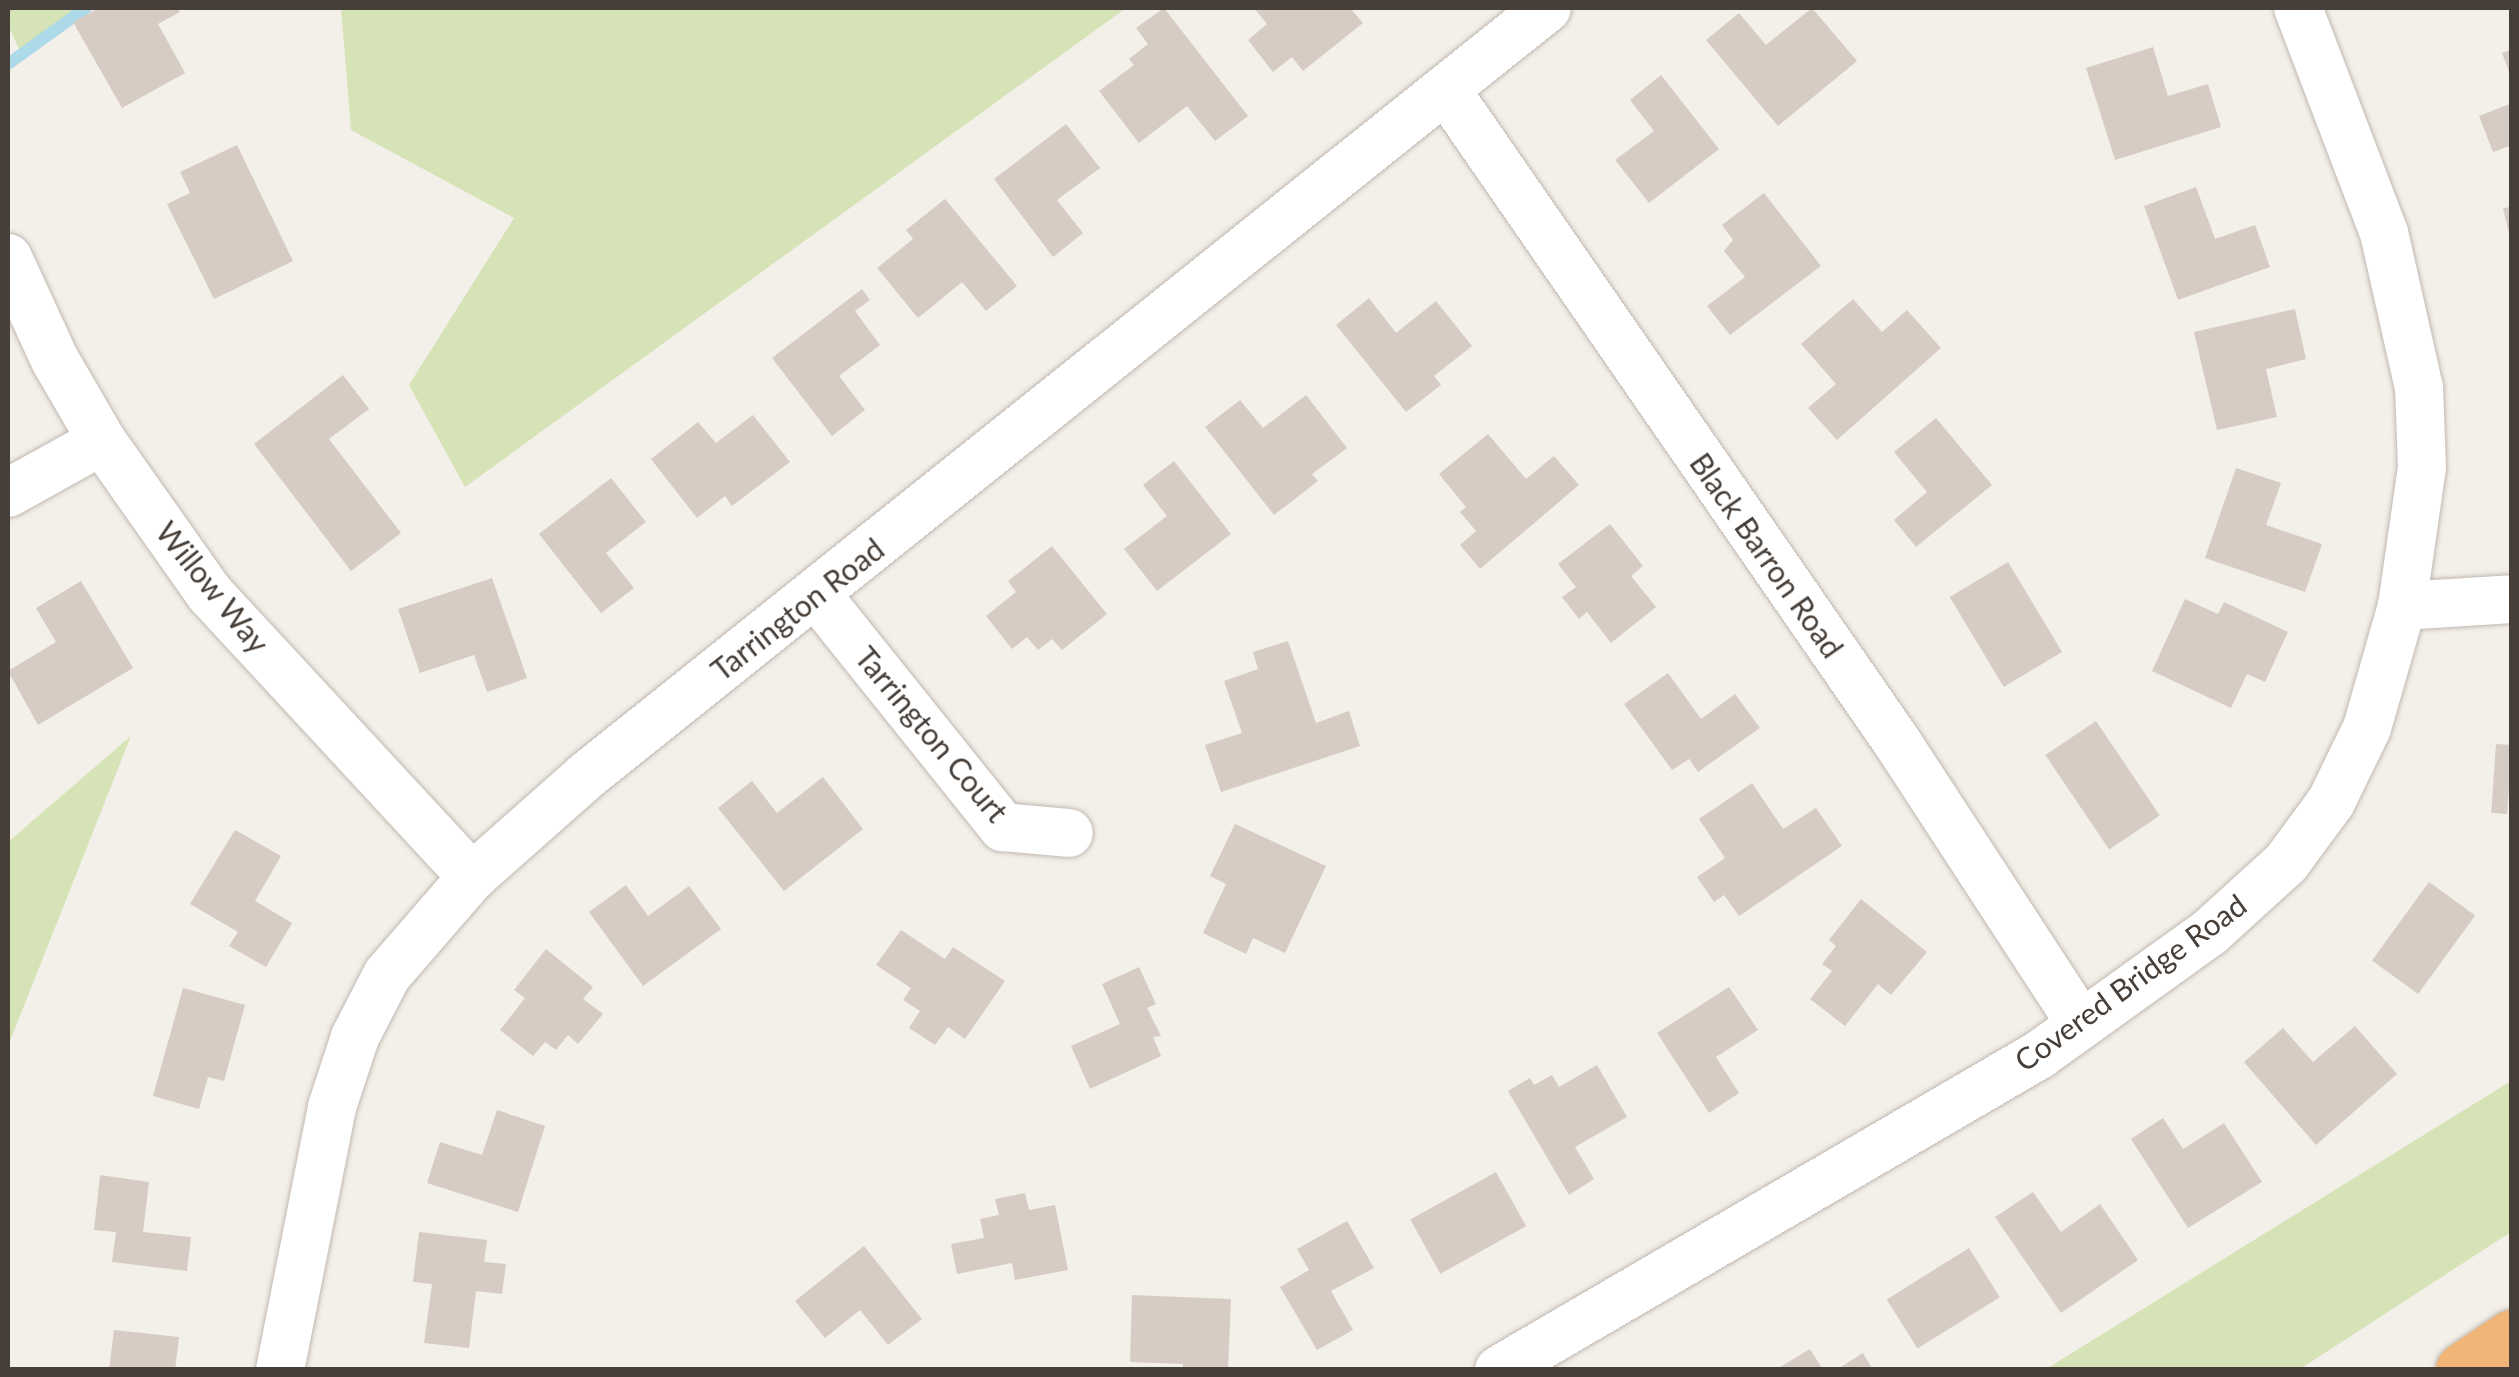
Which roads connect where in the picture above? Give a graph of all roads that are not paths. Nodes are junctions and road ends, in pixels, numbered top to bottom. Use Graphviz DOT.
graph roads {
  1 [pos="1548,8"];
  2 [pos="2298,8"];
  3 [pos="1446,90"];
  4 [pos="8,258"];
  5 [pos="102,441"];
  6 [pos="8,492"];
  7 [pos="816,594"];
  8 [pos="2512,598"];
  9 [pos="2402,606"];
  10 [pos="1069,833"];
  11 [pos="472,876"];
  12 [pos="2081,1024"];
  13 [pos="2512,1337"];
  14 [pos="280,1370"];
  15 [pos="1499,1370"];
  16 [pos="2463,1370"];
  1 -- 3 [label="street, Tarrington Road"];
  2 -- 9 [label="street, Covered Bridge Road"];
  3 -- 7 [label="street, Tarrington Road"];
  3 -- 12 [label="street, Black Barron Road"];
  4 -- 5 [label="street, Willow Way"];
  5 -- 6 [label="street"];
  5 -- 11 [label="street, Willow Way"];
  7 -- 10 [label="street, Tarrington Court"];
  7 -- 11 [label="street, Tarrington Road"];
  8 -- 9 [label="street"];
  9 -- 12 [label="street, Covered Bridge Road"];
  11 -- 14 [label="street, Tarrington Road"];
  12 -- 15 [label="street, Covered Bridge Road"];
  13 -- 16 [label="highway"];
}
